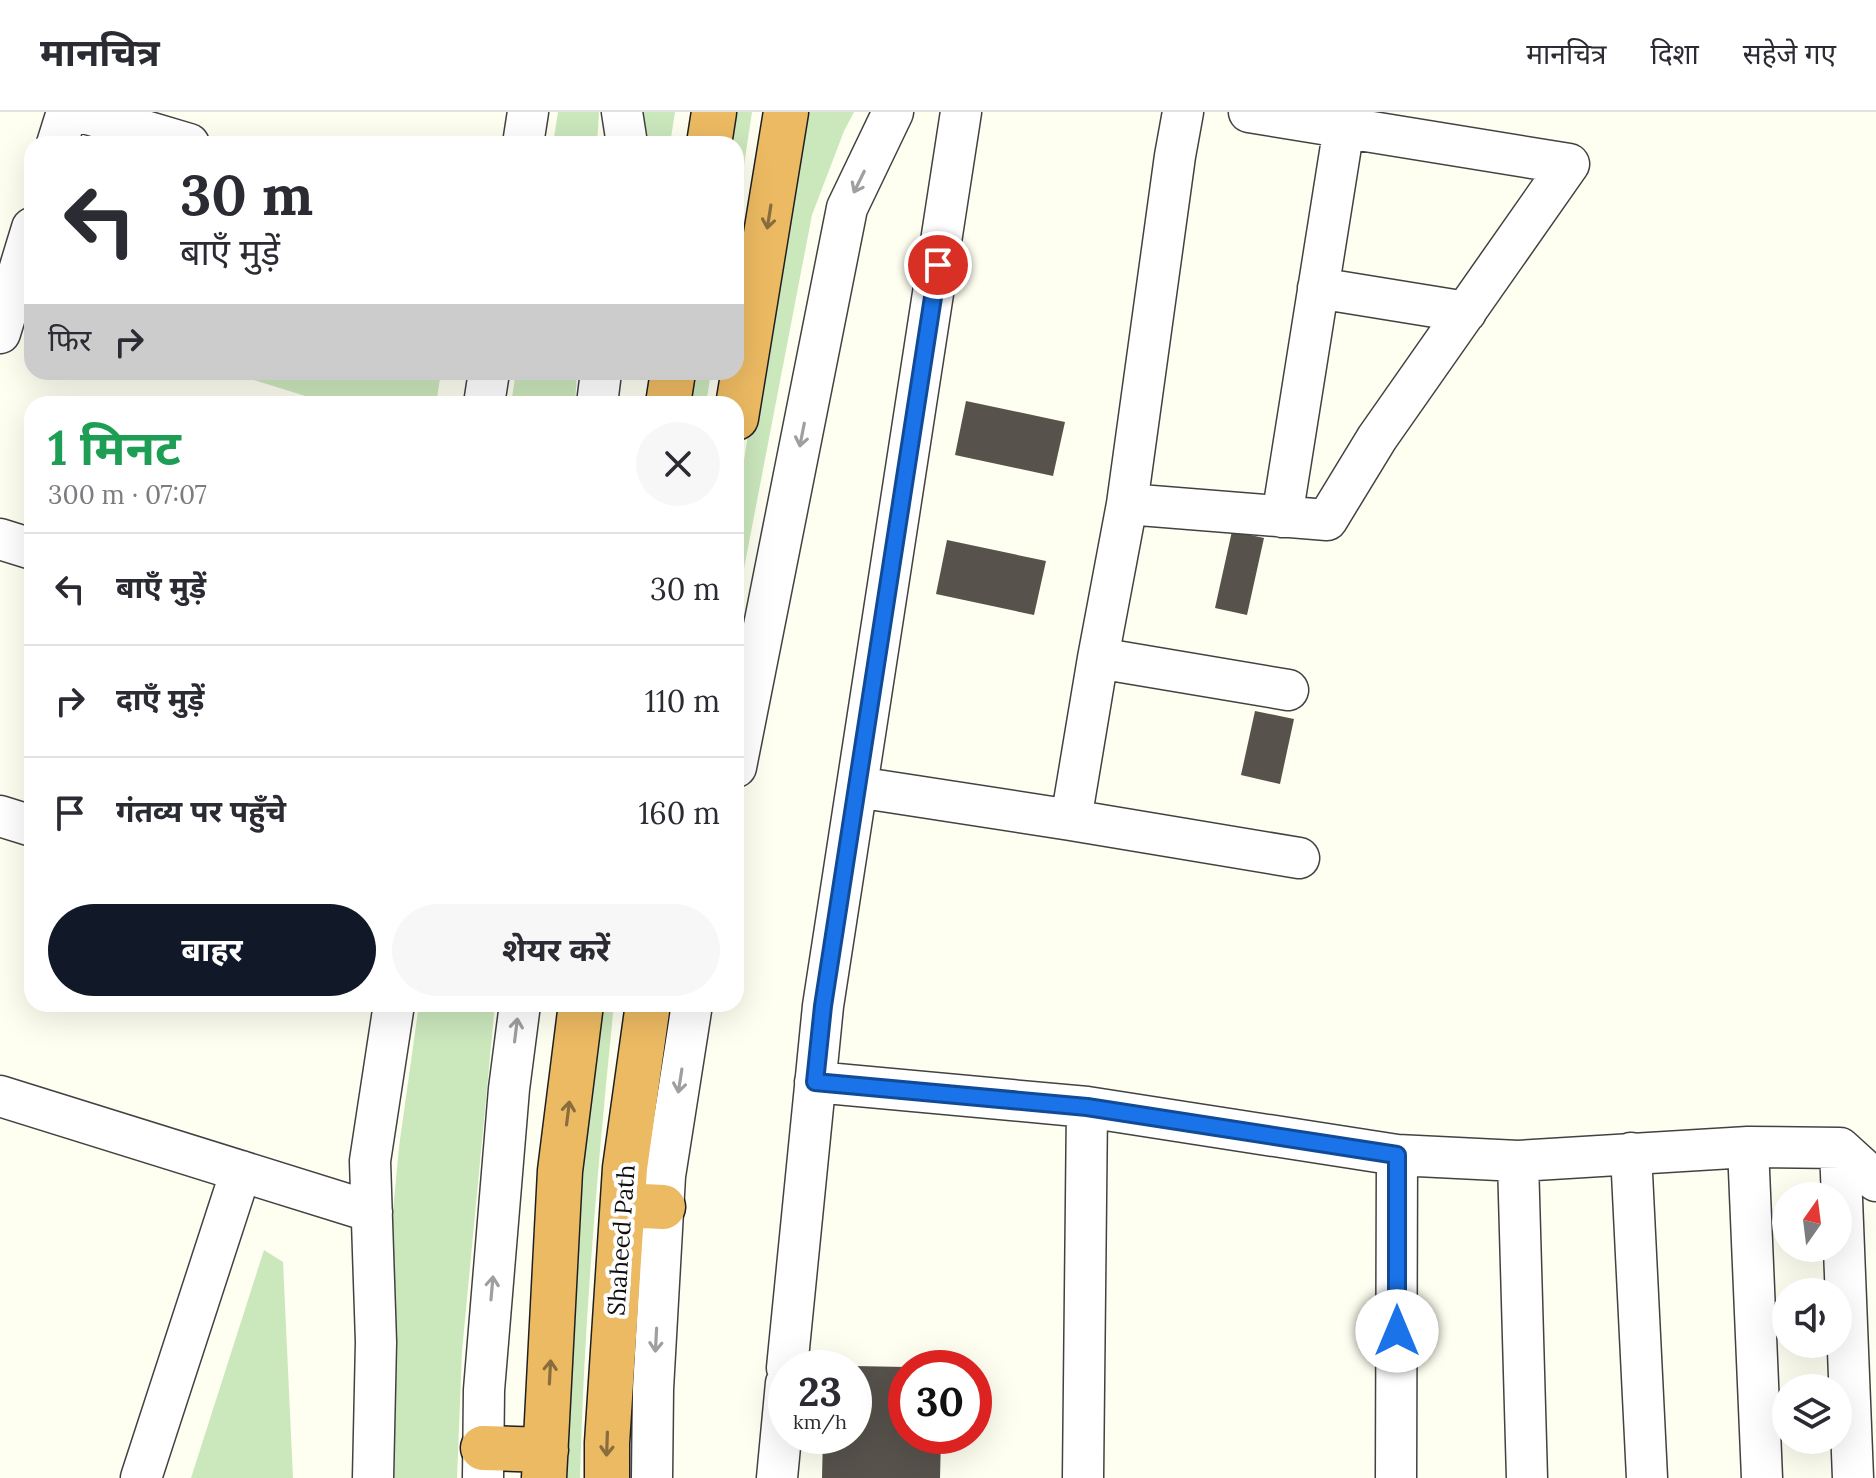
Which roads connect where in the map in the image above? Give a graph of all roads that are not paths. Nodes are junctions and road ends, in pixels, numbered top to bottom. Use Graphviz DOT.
graph roads {
  1 [pos="67,112"];
  2 [pos="81,112"];
  3 [pos="528,112"];
  4 [pos="622,112"];
  5 [pos="714,112"];
  6 [pos="786,112"];
  7 [pos="893,112"];
  8 [pos="961,112"];
  9 [pos="1183,112"];
  10 [pos="1249,112"];
  11 [pos="1344,127"];
  12 [pos="60,136"];
  13 [pos="162,136"];
  14 [pos="524,136"];
  15 [pos="626,136"];
  16 [pos="710,136"];
  17 [pos="24,254"];
  18 [pos="1318,288"];
  19 [pos="1466,312"];
  20 [pos="0,333"];
  21 [pos="744,369"];
  22 [pos="1127,504"];
  23 [pos="1282,517"];
  24 [pos="0,539"];
  25 [pos="24,546"];
  26 [pos="1098,658"];
  27 [pos="1288,690"];
  28 [pos="744,727"];
  29 [pos="857,787"];
  30 [pos="0,816"];
  31 [pos="1071,820"];
  32 [pos="24,824"];
  33 [pos="1299,858"];
  34 [pos="393,1012"];
  35 [pos="519,1012"];
  36 [pos="580,1012"];
  37 [pos="647,1012"];
  38 [pos="691,1012"];
  39 [pos="815,1082"];
  40 [pos="0,1096"];
  41 [pos="1087,1107"];
  42 [pos="1748,1147"];
  43 [pos="1840,1148"];
  44 [pos="1631,1153"];
  45 [pos="1397,1155"];
  46 [pos="1518,1161"];
  47 [pos="241,1171"];
  48 [pos="1876,1181"];
  49 [pos="643,1206"];
  50 [pos="372,1212"];
  51 [pos="789,1350"];
  52 [pos="779,1454"];
  53 [pos="483,1463"];
  54 [pos="545,1464"];
  55 [pos="141,1478"];
  56 [pos="373,1478"];
  57 [pos="607,1478"];
  58 [pos="652,1478"];
  59 [pos="777,1478"];
  60 [pos="1083,1478"];
  61 [pos="1396,1478"];
  62 [pos="1527,1478"];
  63 [pos="1647,1478"];
  64 [pos="1762,1478"];
  65 [pos="1853,1478"];
  1 -- 12 [label="street"];
  2 -- 13 [label="street"];
  3 -- 14 [label="street"];
  4 -- 15 [label="street"];
  5 -- 16 [label="highway"];
  6 -- 21 [label="highway, one-way"];
  7 -- 28 [label="street, one-way"];
  8 -- 29 [label="street"];
  9 -- 22 [label="street"];
  10 -- 11 [label="street"];
  11 -- 18 [label="street"];
  11 -- 19 [label="street"];
  17 -- 20 [label="street"];
  18 -- 19 [label="street"];
  18 -- 23 [label="street"];
  19 -- 23 [label="street"];
  22 -- 23 [label="street"];
  22 -- 26 [label="street"];
  24 -- 25 [label="street"];
  26 -- 27 [label="street"];
  26 -- 31 [label="street"];
  29 -- 31 [label="street"];
  29 -- 39 [label="street"];
  30 -- 32 [label="street"];
  31 -- 33 [label="street"];
  34 -- 50 [label="street"];
  53 -- 35 [label="street, one-way"];
  54 -- 36 [label="highway, one-way"];
  37 -- 49 [label="highway, Shaheed Path"];
  38 -- 49 [label="street, one-way"];
  39 -- 41 [label="street"];
  39 -- 51 [label="street"];
  40 -- 47 [label="street"];
  41 -- 45 [label="street"];
  41 -- 60 [label="street"];
  42 -- 43 [label="street"];
  42 -- 44 [label="street"];
  42 -- 64 [label="street"];
  43 -- 48 [label="street"];
  43 -- 65 [label="street"];
  44 -- 46 [label="street"];
  44 -- 63 [label="street"];
  45 -- 46 [label="street"];
  45 -- 61 [label="street"];
  46 -- 62 [label="street"];
  47 -- 50 [label="street"];
  47 -- 55 [label="street"];
  49 -- 57 [label="highway, Shaheed Path, one-way"];
  49 -- 58 [label="street, one-way"];
  50 -- 56 [label="street"];
  52 -- 59 [label="street"];
  53 -- 54 [label="highway"];
}
